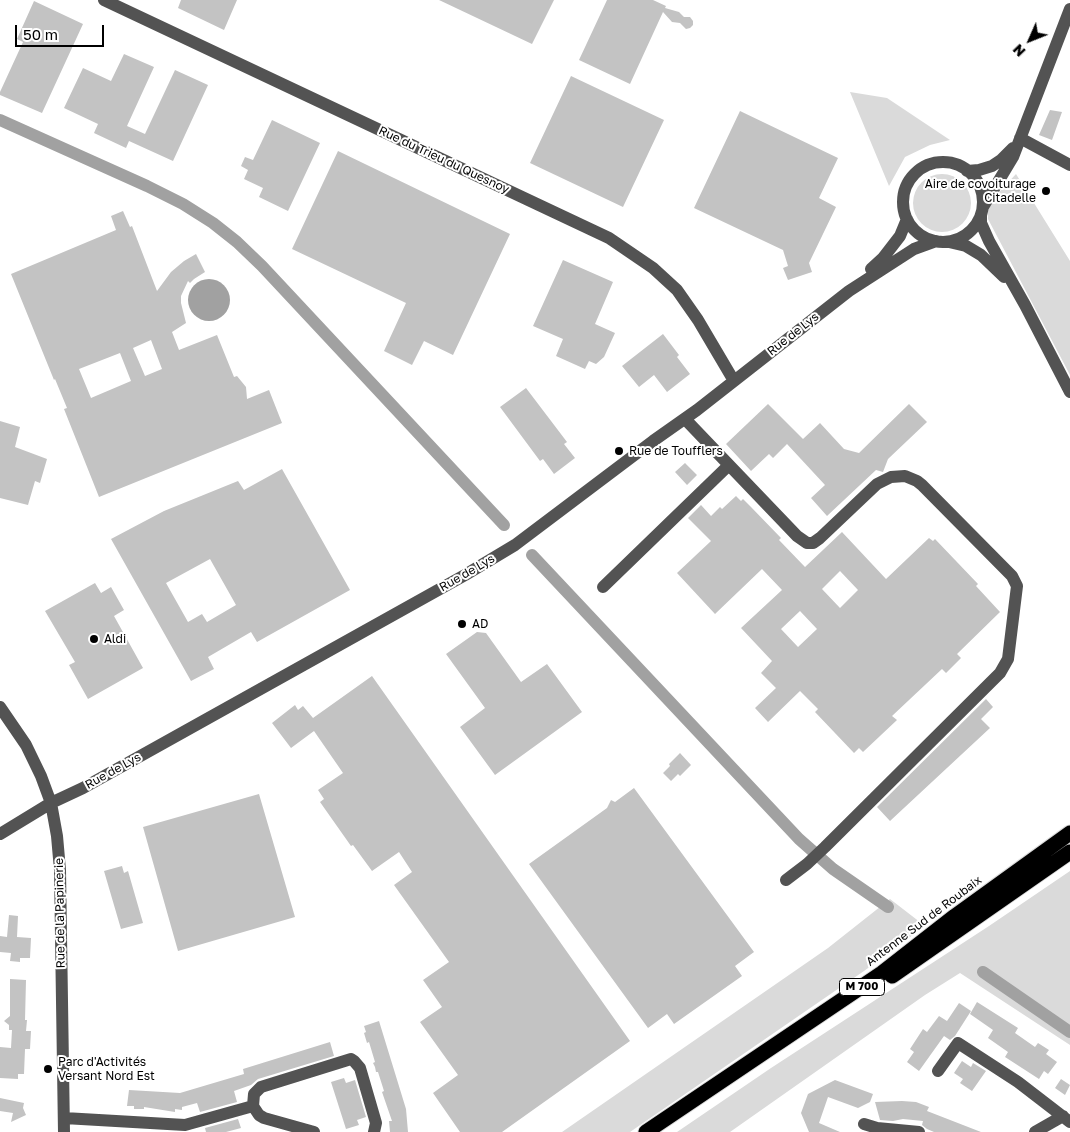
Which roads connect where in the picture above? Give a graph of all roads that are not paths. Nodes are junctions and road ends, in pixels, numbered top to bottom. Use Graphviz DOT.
graph roads {
  1 [pos="104,0"];
  2 [pos="1070,9"];
  3 [pos="1020,138"];
  4 [pos="1070,165"];
  5 [pos="967,171"];
  6 [pos="982,211"];
  7 [pos="907,219"];
  8 [pos="936,242"];
  9 [pos="949,242"];
  10 [pos="849,291"];
  11 [pos="1025,305"];
  12 [pos="734,381"];
  13 [pos="1070,392"];
  14 [pos="685,419"];
  15 [pos="728,466"];
  16 [pos="603,587"];
  17 [pos="0,707"];
  18 [pos="51,803"];
  19 [pos="1070,833"];
  20 [pos="0,834"];
  21 [pos="1070,852"];
  22 [pos="786,880"];
  23 [pos="938,1071"];
  24 [pos="253,1106"];
  25 [pos="64,1118"];
  26 [pos="1066,1119"];
  27 [pos="864,1124"];
  28 [pos="64,1132"];
  29 [pos="314,1132"];
  30 [pos="374,1132"];
  31 [pos="646,1132"];
  32 [pos="661,1132"];
  33 [pos="919,1132"];
  34 [pos="1035,1132"];
  1 -- 12 [label="street, Rue du Trieu du Quesnoy"];
  2 -- 3 [label="street"];
  3 -- 4 [label="street"];
  3 -- 5 [label="street"];
  3 -- 6 [label="street"];
  5 -- 6 [label="street"];
  5 -- 7 [label="street"];
  6 -- 9 [label="street"];
  6 -- 11 [label="street"];
  7 -- 8 [label="street"];
  7 -- 10 [label="street, Rue de Lys"];
  8 -- 9 [label="street"];
  8 -- 10 [label="street, Rue de Lys"];
  9 -- 11 [label="street"];
  10 -- 12 [label="street, Rue de Lys"];
  11 -- 13 [label="street"];
  12 -- 14 [label="street, Rue de Lys"];
  14 -- 15 [label="street"];
  14 -- 18 [label="street, Rue de Lys"];
  15 -- 16 [label="street"];
  15 -- 22 [label="street"];
  17 -- 18 [label="street, Rue de la Papinerie"];
  18 -- 20 [label="street"];
  18 -- 25 [label="street, Rue de la Papinerie"];
  19 -- 31 [label="highway, Antenne Sud de Roubaix / M 700"];
  21 -- 32 [label="highway, Antenne Sud de Roubaix / M 700"];
  23 -- 26 [label="street"];
  24 -- 25 [label="street"];
  24 -- 29 [label="street"];
  24 -- 30 [label="street"];
  25 -- 28 [label="street, Rue de la Papinerie"];
  26 -- 34 [label="street"];
  27 -- 33 [label="street"];
}
